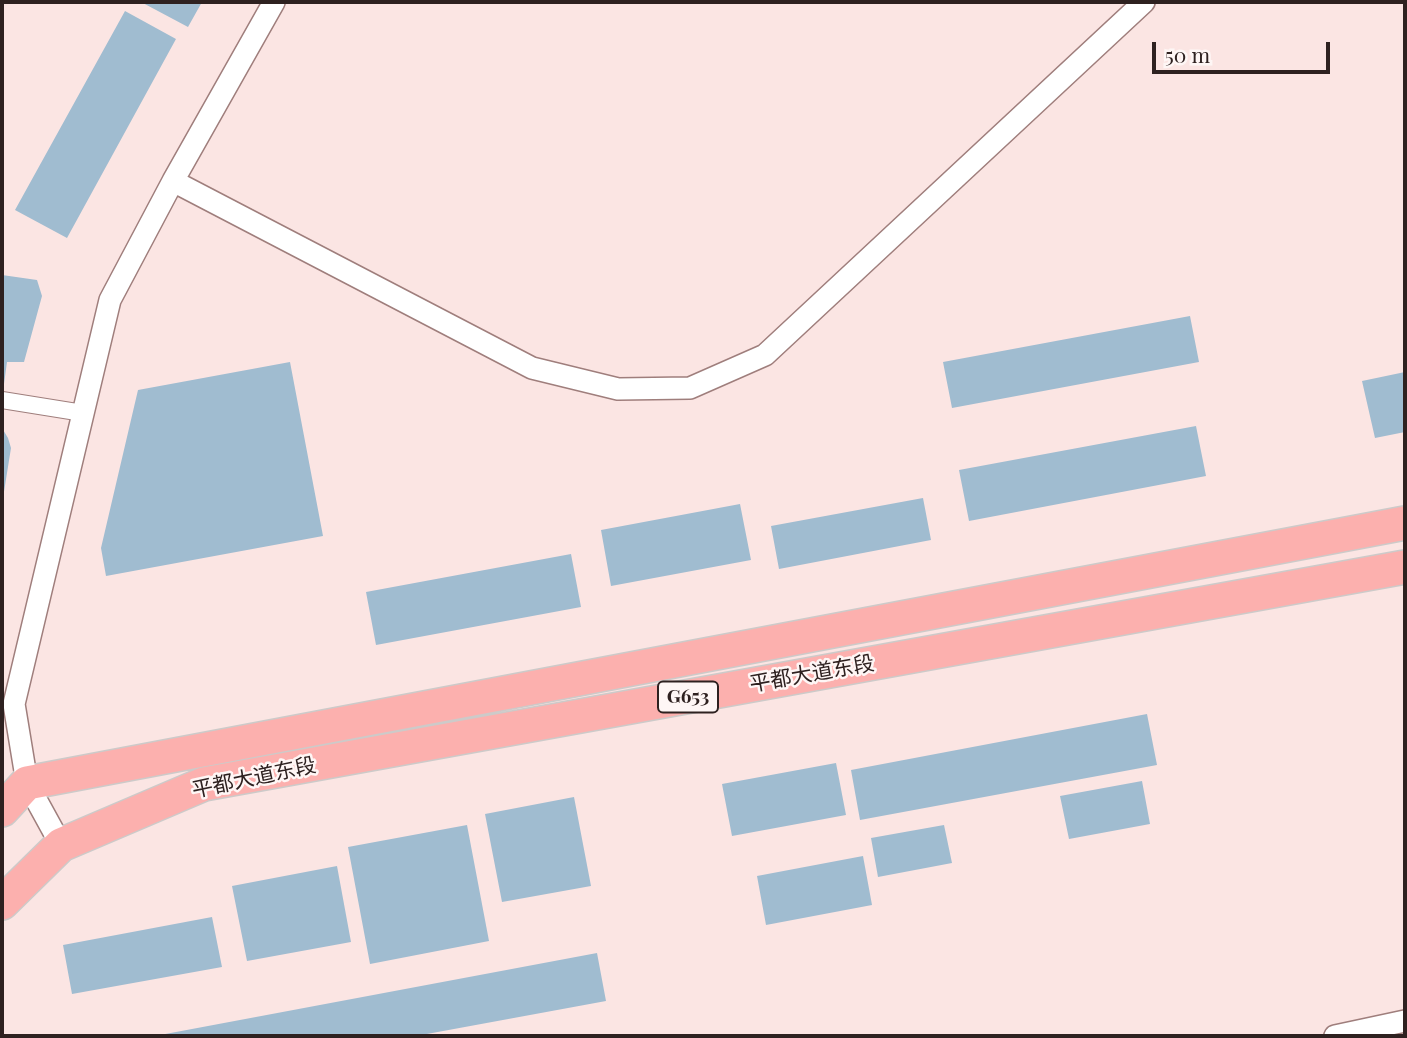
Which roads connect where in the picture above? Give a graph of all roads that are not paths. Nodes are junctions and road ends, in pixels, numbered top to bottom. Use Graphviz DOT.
graph roads {
  1 [pos="274,2"];
  2 [pos="1144,2"];
  3 [pos="173,181"];
  4 [pos="2,400"];
  5 [pos="83,413"];
  6 [pos="1405,523"];
  7 [pos="1405,567"];
  8 [pos="27,783"];
  9 [pos="2,810"];
  10 [pos="61,845"];
  11 [pos="2,903"];
  12 [pos="1405,1020"];
  13 [pos="1335,1036"];
  1 -- 3 [label="street"];
  2 -- 3 [label="street"];
  3 -- 5 [label="street"];
  4 -- 5 [label="street"];
  5 -- 8 [label="street"];
  6 -- 8 [label="highway, 平都大道东段 / G653"];
  7 -- 10 [label="highway, 平都大道东段 / G653"];
  8 -- 9 [label="highway"];
  8 -- 10 [label="street"];
  10 -- 11 [label="highway, 平都大道东段 / G653"];
  12 -- 13 [label="street"];
}
